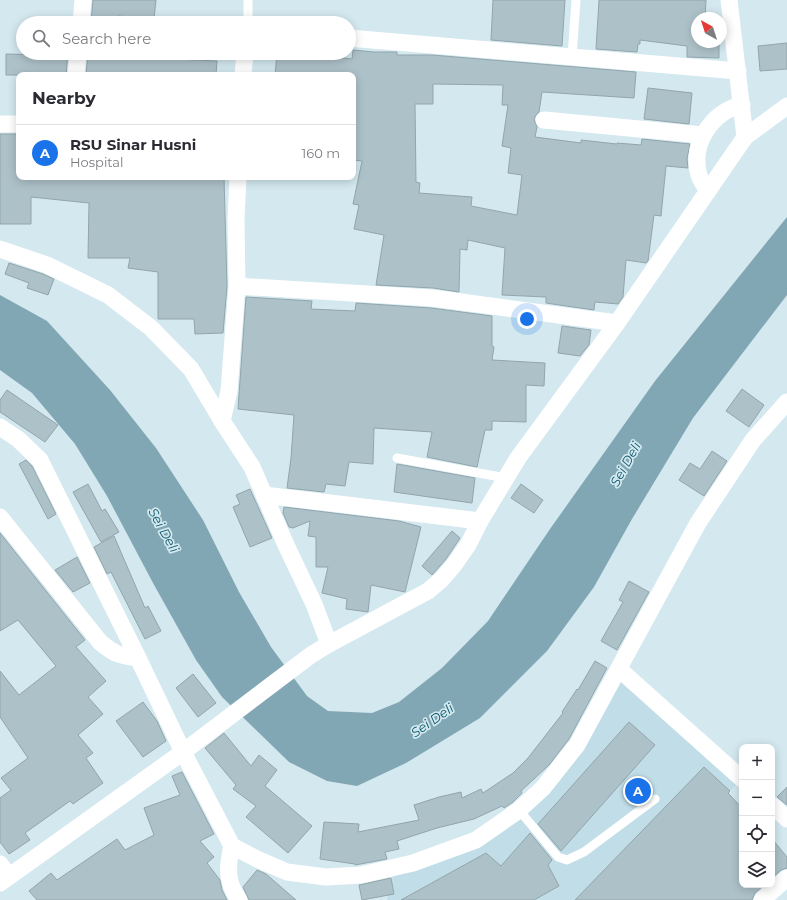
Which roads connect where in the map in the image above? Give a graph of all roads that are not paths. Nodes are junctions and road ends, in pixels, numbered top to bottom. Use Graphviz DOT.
graph roads {
  1 [pos="83,0"];
  2 [pos="248,0"];
  3 [pos="576,0"];
  4 [pos="729,0"];
  5 [pos="82,16"];
  6 [pos="248,16"];
  7 [pos="356,39"];
  8 [pos="572,57"];
  9 [pos="77,60"];
  10 [pos="244,60"];
  11 [pos="738,71"];
  12 [pos="76,72"];
  13 [pos="243,72"];
  14 [pos="742,105"];
  15 [pos="787,106"];
  16 [pos="544,120"];
  17 [pos="0,124"];
  18 [pos="16,124"];
  19 [pos="703,135"];
  20 [pos="745,137"];
  21 [pos="238,180"];
  22 [pos="708,191"];
  23 [pos="0,249"];
  24 [pos="237,286"];
  25 [pos="617,323"];
  26 [pos="787,402"];
  27 [pos="222,421"];
  28 [pos="0,427"];
  29 [pos="397,458"];
  30 [pos="506,478"];
  31 [pos="264,495"];
  32 [pos="0,517"];
  33 [pos="480,521"];
  34 [pos="329,644"];
  35 [pos="138,658"];
  36 [pos="619,669"];
  37 [pos="183,752"];
  38 [pos="739,775"];
  39 [pos="655,798"];
  40 [pos="775,808"];
  41 [pos="519,810"];
  42 [pos="787,819"];
  43 [pos="232,846"];
  44 [pos="3,875"];
  45 [pos="787,878"];
  46 [pos="239,900"];
  47 [pos="762,900"];
  1 -- 5 [label="street"];
  2 -- 6 [label="lane"];
  3 -- 8 [label="lane"];
  4 -- 11 [label="street"];
  7 -- 8 [label="street"];
  8 -- 11 [label="street"];
  9 -- 12 [label="street"];
  10 -- 13 [label="street"];
  11 -- 14 [label="street"];
  14 -- 19 [label="street"];
  14 -- 20 [label="street"];
  15 -- 20 [label="street"];
  16 -- 19 [label="street"];
  17 -- 18 [label="street"];
  19 -- 22 [label="street"];
  20 -- 22 [label="street"];
  21 -- 24 [label="street"];
  22 -- 25 [label="street"];
  23 -- 27 [label="street"];
  24 -- 25 [label="street"];
  24 -- 27 [label="street"];
  25 -- 30 [label="street"];
  26 -- 36 [label="street"];
  27 -- 31 [label="street"];
  28 -- 35 [label="street"];
  29 -- 30 [label="lane"];
  30 -- 33 [label="street"];
  31 -- 33 [label="street"];
  31 -- 34 [label="street"];
  32 -- 35 [label="street"];
  33 -- 34 [label="street"];
  34 -- 37 [label="street"];
  35 -- 37 [label="street"];
  36 -- 38 [label="street"];
  36 -- 41 [label="street"];
  37 -- 43 [label="street"];
  37 -- 44 [label="street"];
  39 -- 41 [label="lane"];
  40 -- 42 [label="street"];
  41 -- 43 [label="street"];
  43 -- 46 [label="street"];
  45 -- 47 [label="street"];
}
